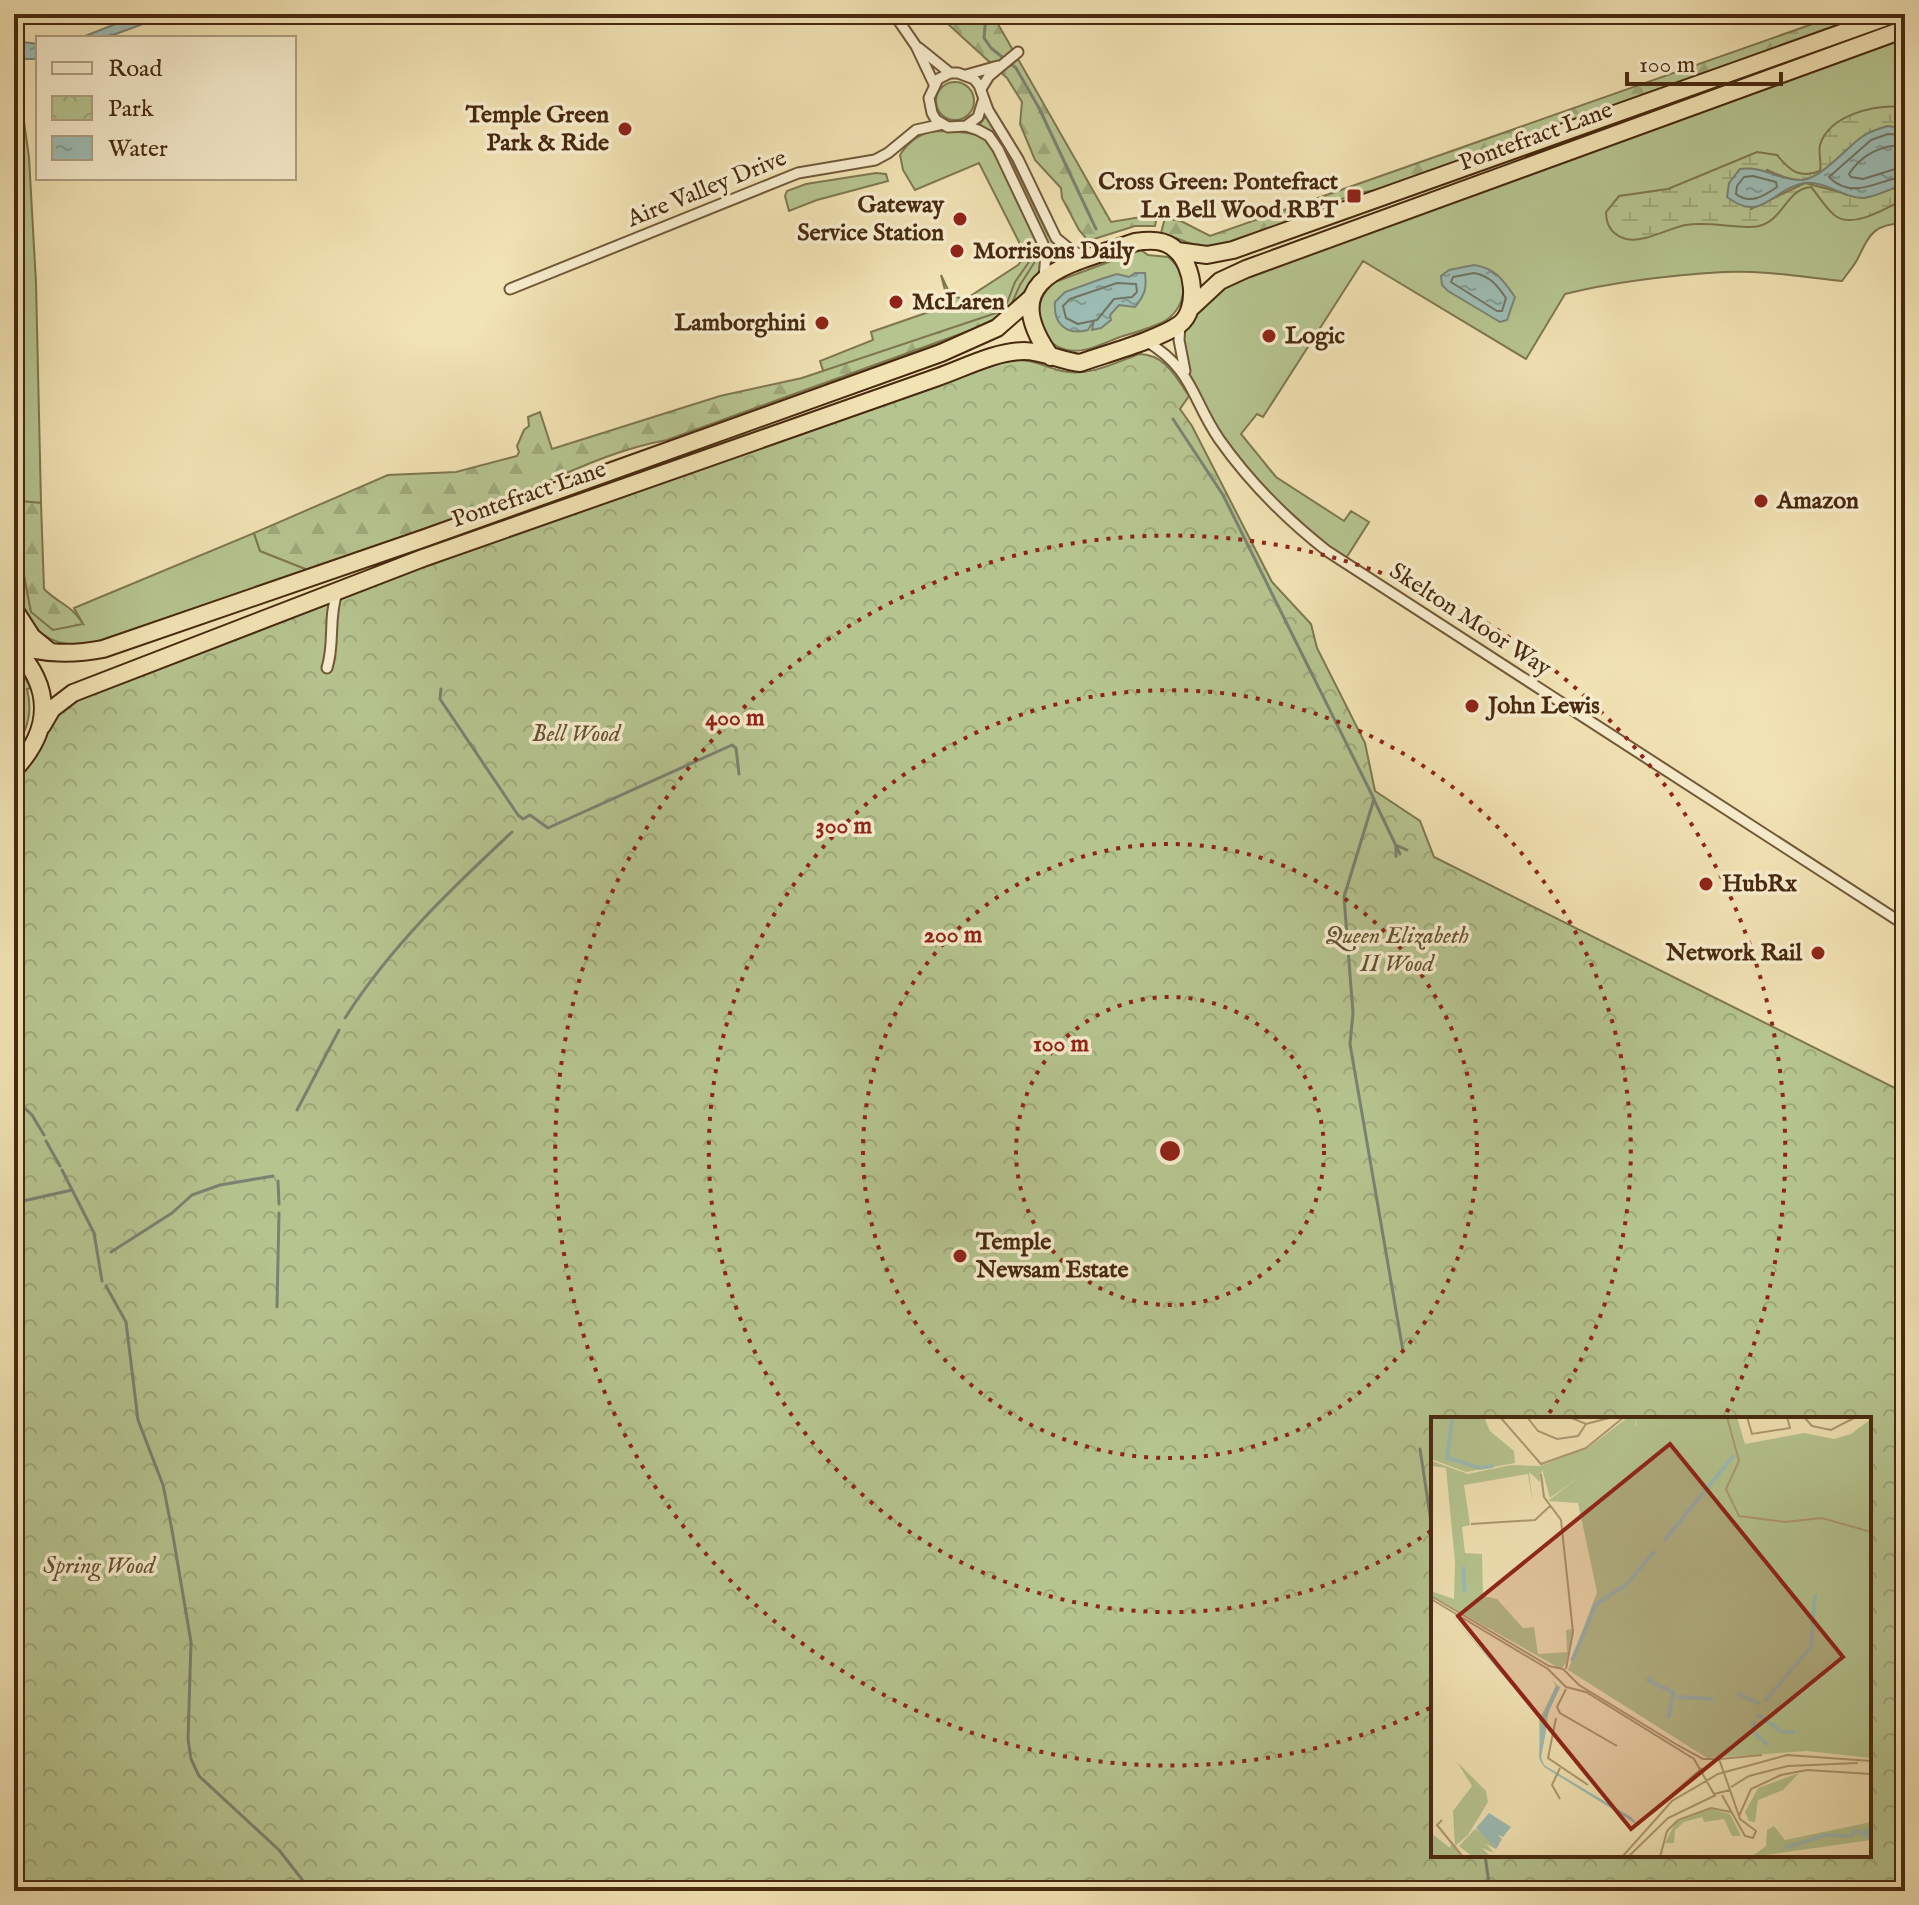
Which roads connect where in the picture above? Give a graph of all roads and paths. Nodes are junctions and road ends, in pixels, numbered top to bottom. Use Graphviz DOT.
graph roads {
  1 [pos="894,14"];
  2 [pos="1895,14"];
  3 [pos="1905,29"];
  4 [pos="916,46"];
  5 [pos="1018,52"];
  6 [pos="1000,65"];
  7 [pos="950,73"];
  8 [pos="966,75"];
  9 [pos="934,84"];
  10 [pos="982,93"];
  11 [pos="929,105"];
  12 [pos="943,124"];
  13 [pos="966,126"];
  14 [pos="916,130"];
  15 [pos="1177,251"];
  16 [pos="1090,258"];
  17 [pos="1044,278"];
  18 [pos="510,289"];
  19 [pos="1030,299"];
  20 [pos="1192,307"];
  21 [pos="1180,324"];
  22 [pos="1143,340"];
  23 [pos="1051,357"];
  24 [pos="1185,374"];
  25 [pos="338,590"];
  26 [pos="312,599"];
  27 [pos="14,609"];
  28 [pos="331,621"];
  29 [pos="14,646"];
  30 [pos="54,654"];
  31 [pos="327,668"];
  32 [pos="42,726"];
  33 [pos="14,770"];
  34 [pos="1905,925"];
  1 -- 4 [label="street"];
  2 -- 15 [label="highway, Pontefract Lane"];
  3 -- 20 [label="highway, Pontefract Lane"];
  4 -- 7 [label="street"];
  4 -- 9 [label="street"];
  5 -- 6 [label="street"];
  6 -- 8 [label="street"];
  6 -- 10 [label="street"];
  7 -- 8 [label="street"];
  7 -- 9 [label="street"];
  8 -- 10 [label="street"];
  9 -- 11 [label="street"];
  10 -- 13 [label="street"];
  10 -- 16 [label="street"];
  11 -- 12 [label="street"];
  11 -- 14 [label="street, Aire Valley Drive"];
  12 -- 13 [label="street"];
  12 -- 14 [label="street, Aire Valley Drive"];
  13 -- 17 [label="street"];
  14 -- 18 [label="street, Aire Valley Drive"];
  15 -- 16 [label="highway"];
  15 -- 20 [label="highway"];
  16 -- 17 [label="highway"];
  17 -- 19 [label="highway"];
  19 -- 23 [label="highway"];
  19 -- 30 [label="highway, Pontefract Lane"];
  20 -- 21 [label="highway"];
  21 -- 22 [label="highway"];
  21 -- 24 [label="street, Skelton Moor Way"];
  22 -- 23 [label="highway"];
  22 -- 24 [label="street, Skelton Moor Way"];
  23 -- 25 [label="highway, Pontefract Lane"];
  24 -- 34 [label="street, Skelton Moor Way"];
  25 -- 26 [label="highway, Pontefract Lane"];
  25 -- 28 [label="street"];
  26 -- 28 [label="street"];
  26 -- 32 [label="highway, Pontefract Lane"];
  27 -- 30 [label="highway"];
  28 -- 31 [label="street"];
  29 -- 30 [label="highway, Pontefract Lane"];
  29 -- 32 [label="highway"];
  32 -- 33 [label="highway, Pontefract Lane"];
}
